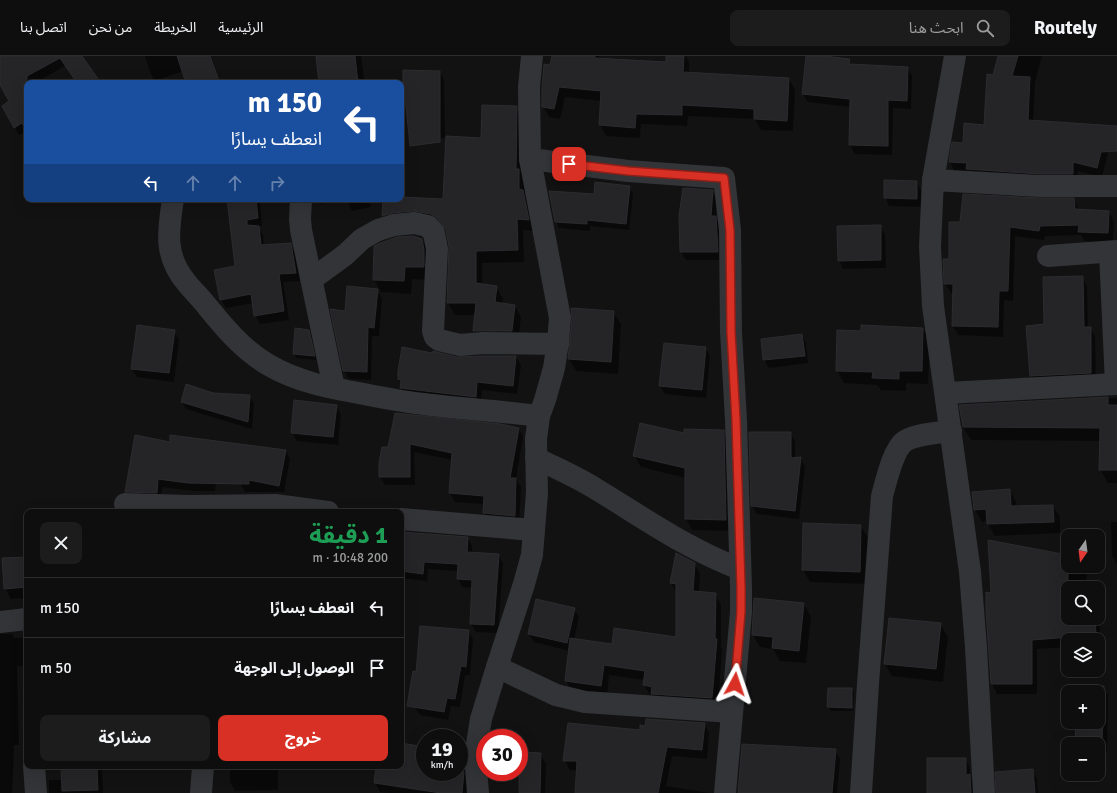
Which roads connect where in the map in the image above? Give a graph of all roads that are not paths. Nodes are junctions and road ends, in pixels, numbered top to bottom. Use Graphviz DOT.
graph roads {
  1 [pos="532,56"];
  2 [pos="955,56"];
  3 [pos="530,159"];
  4 [pos="933,180"];
  5 [pos="1117,186"];
  6 [pos="173,202"];
  7 [pos="301,202"];
  8 [pos="1114,252"];
  9 [pos="1048,256"];
  10 [pos="312,280"];
  11 [pos="558,344"];
  12 [pos="1116,384"];
  13 [pos="334,388"];
  14 [pos="946,393"];
  15 [pos="539,416"];
  16 [pos="951,431"];
  17 [pos="536,458"];
  18 [pos="125,504"];
  19 [pos="223,509"];
  20 [pos="305,509"];
  21 [pos="404,519"];
  22 [pos="534,530"];
  23 [pos="740,569"];
  24 [pos="24,619"];
  25 [pos="0,622"];
  26 [pos="497,666"];
  27 [pos="732,712"];
  28 [pos="34,769"];
  29 [pos="203,769"];
  30 [pos="36,793"];
  31 [pos="201,793"];
  32 [pos="478,793"];
  33 [pos="725,793"];
  34 [pos="861,793"];
  35 [pos="984,793"];
  1 -- 3 [label="street"];
  2 -- 4 [label="street"];
  3 -- 11 [label="street"];
  3 -- 23 [label="street"];
  4 -- 5 [label="street"];
  4 -- 14 [label="street"];
  6 -- 13 [label="street"];
  7 -- 10 [label="street"];
  8 -- 9 [label="street"];
  8 -- 12 [label="street"];
  10 -- 11 [label="street"];
  10 -- 13 [label="street"];
  11 -- 15 [label="street"];
  12 -- 14 [label="street"];
  13 -- 15 [label="street"];
  14 -- 16 [label="street"];
  15 -- 17 [label="street"];
  16 -- 34 [label="street"];
  16 -- 35 [label="street"];
  17 -- 22 [label="street"];
  17 -- 23 [label="street"];
  18 -- 19 [label="street"];
  19 -- 20 [label="street"];
  21 -- 22 [label="street"];
  22 -- 26 [label="street"];
  23 -- 27 [label="street"];
  24 -- 25 [label="street"];
  26 -- 27 [label="street"];
  26 -- 32 [label="street"];
  27 -- 33 [label="street"];
  28 -- 30 [label="street"];
  29 -- 31 [label="street"];
}
